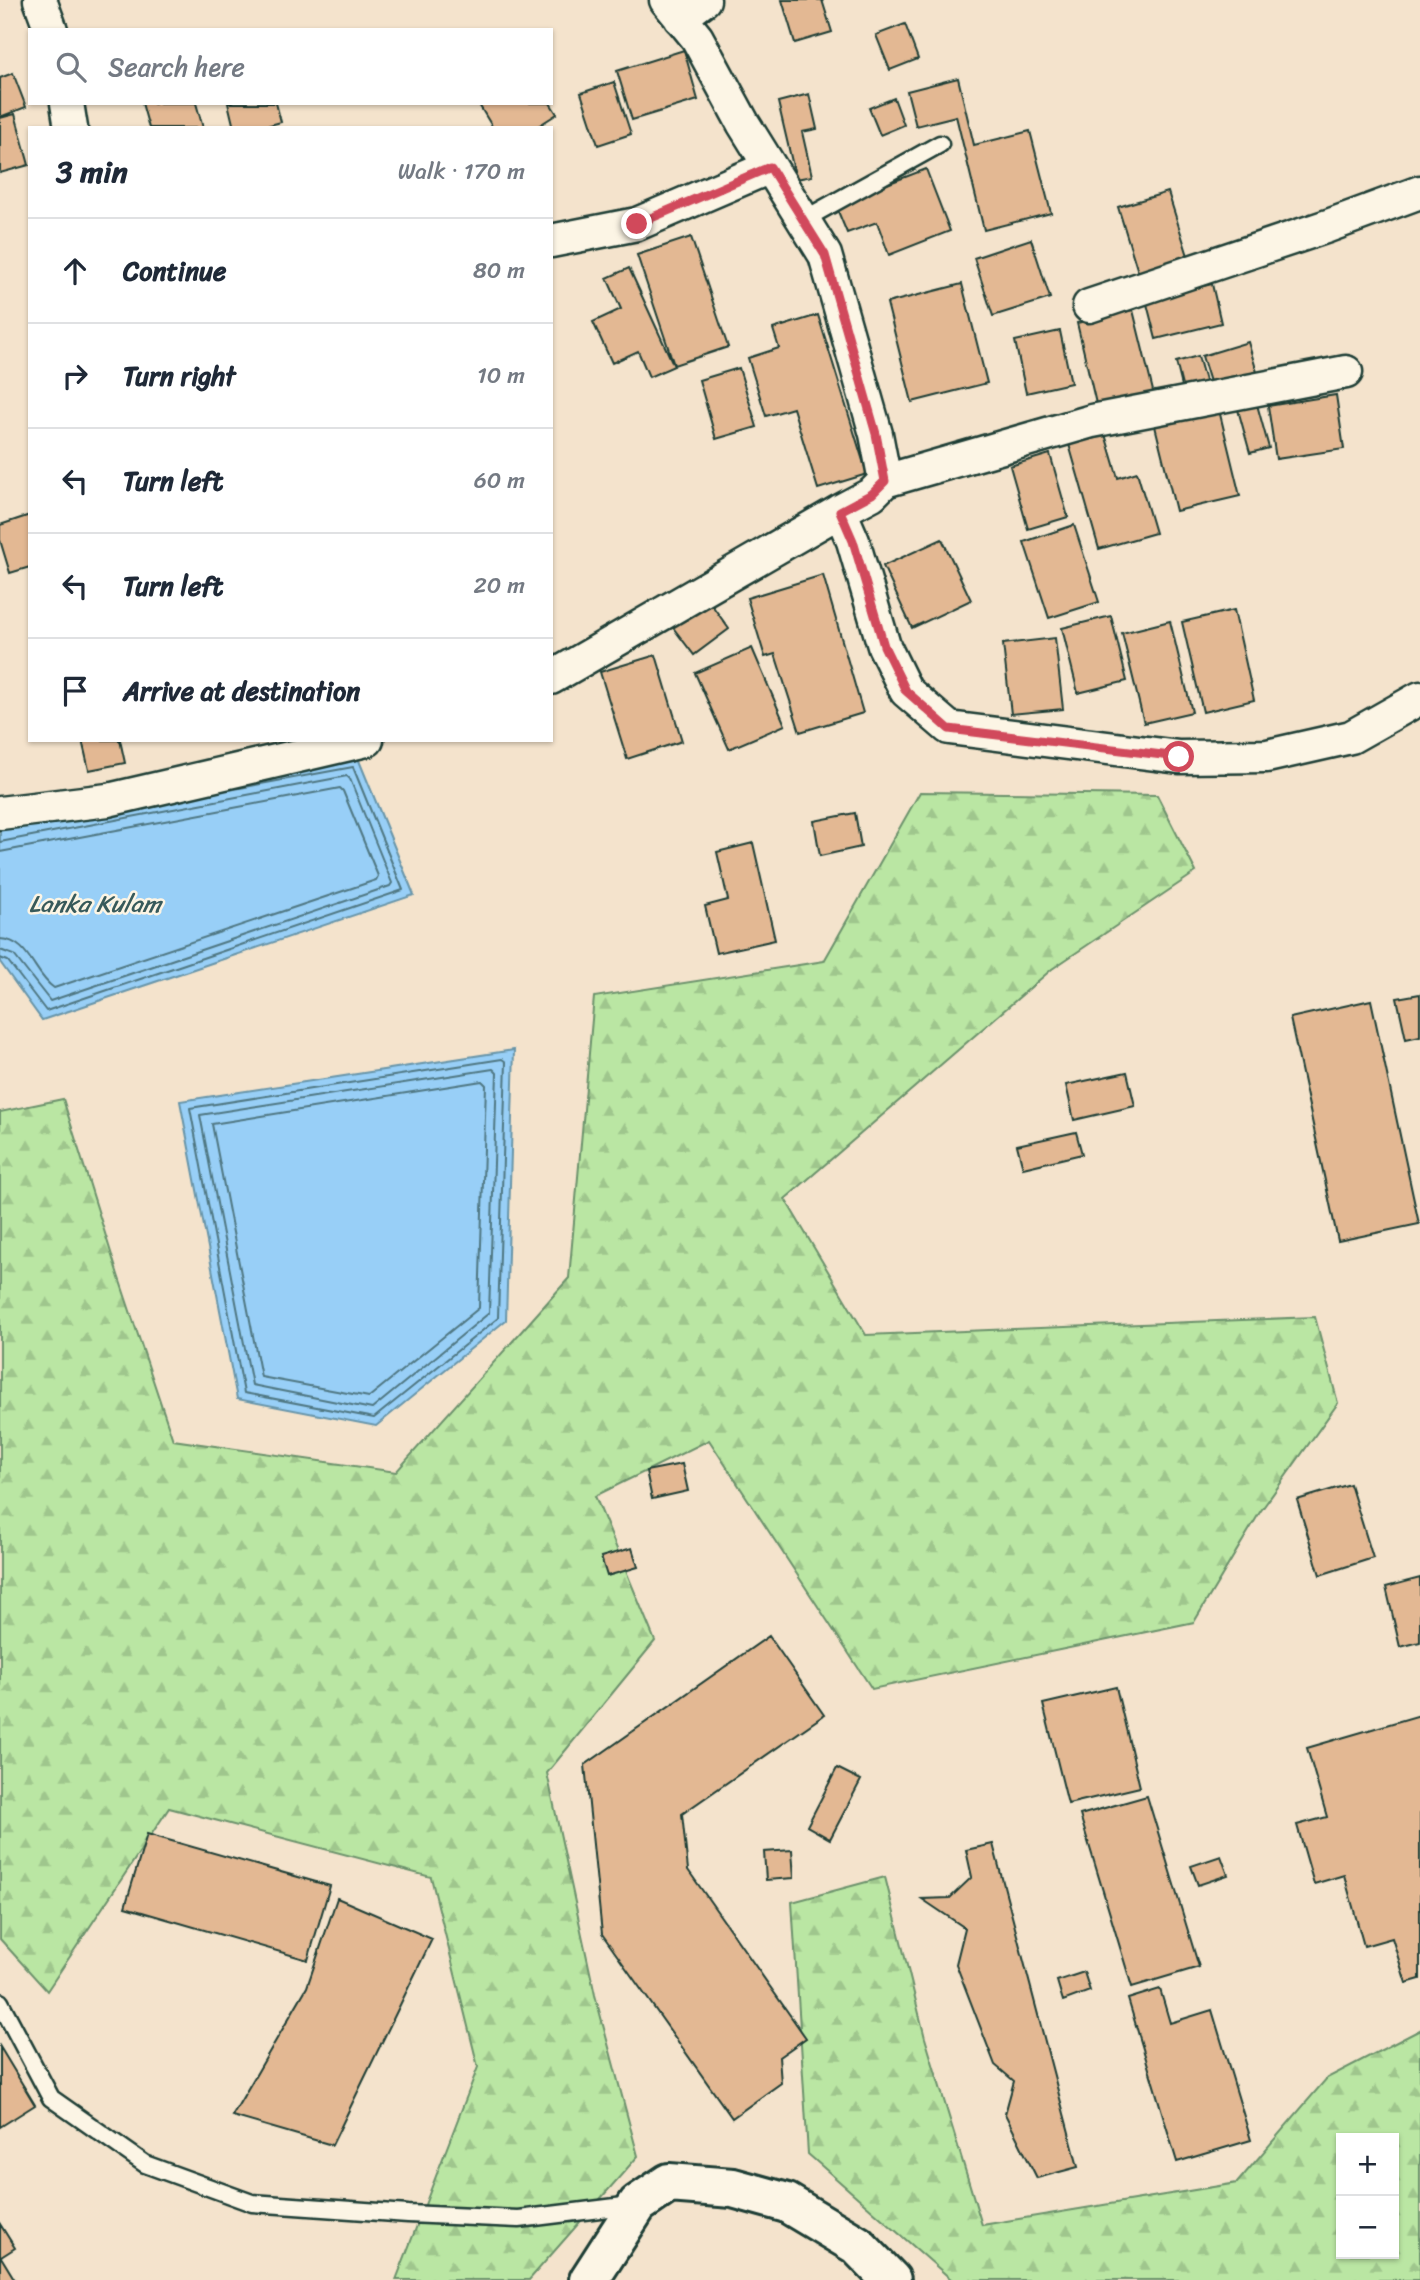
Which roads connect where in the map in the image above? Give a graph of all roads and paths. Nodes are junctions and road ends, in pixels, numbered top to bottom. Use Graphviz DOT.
graph roads {
  1 [pos="40,0"];
  2 [pos="683,6"];
  3 [pos="50,28"];
  4 [pos="67,105"];
  5 [pos="71,126"];
  6 [pos="940,144"];
  7 [pos="770,167"];
  8 [pos="1420,192"];
  9 [pos="803,220"];
  10 [pos="553,241"];
  11 [pos="1088,306"];
  12 [pos="1346,372"];
  13 [pos="885,481"];
  14 [pos="840,511"];
  15 [pos="553,677"];
  16 [pos="1420,698"];
  17 [pos="358,742"];
  18 [pos="0,813"];
  19 [pos="0,2002"];
  20 [pos="638,2204"];
  21 [pos="589,2280"];
  22 [pos="891,2280"];
  1 -- 3 [label="street"];
  2 -- 7 [label="street"];
  4 -- 5 [label="street"];
  6 -- 9 [label="lane"];
  7 -- 9 [label="street"];
  7 -- 10 [label="street"];
  8 -- 11 [label="street"];
  9 -- 13 [label="street"];
  12 -- 13 [label="street"];
  13 -- 14 [label="street"];
  14 -- 15 [label="street"];
  14 -- 16 [label="street"];
  17 -- 18 [label="street"];
  19 -- 20 [label="lane"];
  20 -- 21 [label="street"];
  20 -- 22 [label="street"];
}
